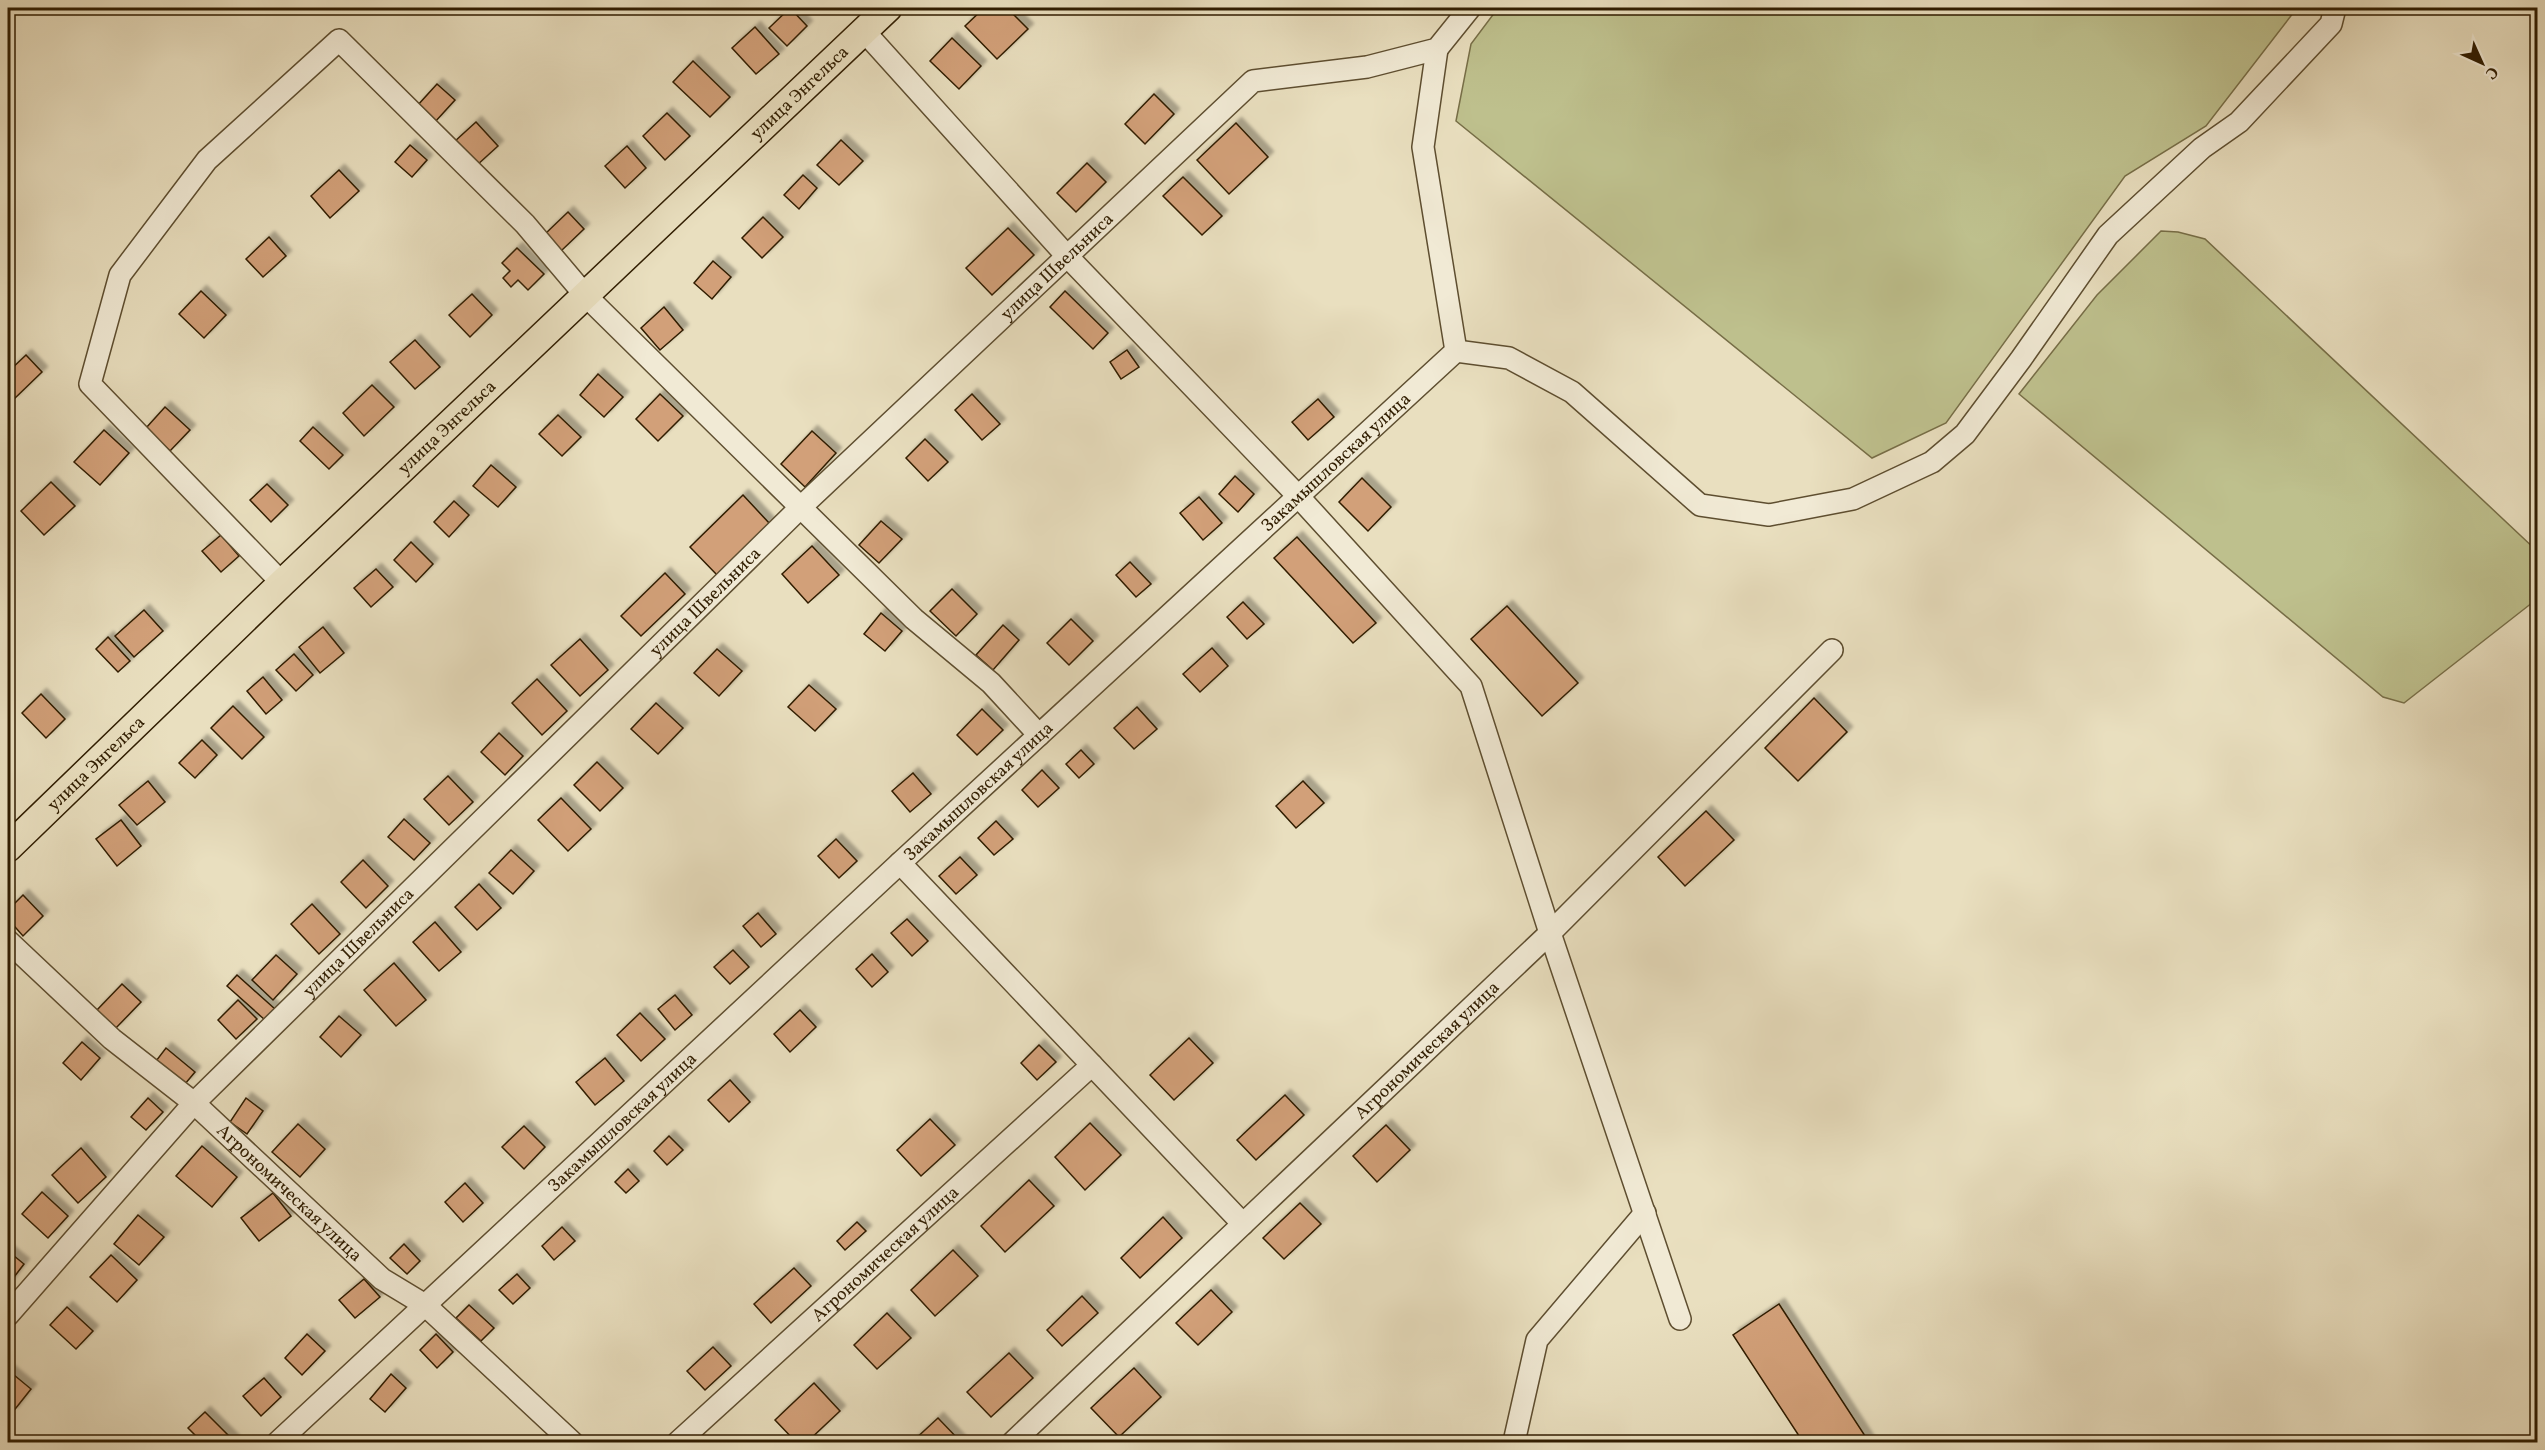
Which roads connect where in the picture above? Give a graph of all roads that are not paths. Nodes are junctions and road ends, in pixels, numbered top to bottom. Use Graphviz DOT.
graph roads {
  1 [pos="1470,8"];
  2 [pos="2335,8"];
  3 [pos="873,16"];
  4 [pos="1437,49"];
  5 [pos="1065,255"];
  6 [pos="585,295"];
  7 [pos="1456,351"];
  8 [pos="1298,496"];
  9 [pos="802,506"];
  10 [pos="282,583"];
  11 [pos="1832,650"];
  12 [pos="1039,735"];
  13 [pos="8,848"];
  14 [pos="900,863"];
  15 [pos="1550,933"];
  16 [pos="8,941"];
  17 [pos="1092,1065"];
  18 [pos="194,1103"];
  19 [pos="1645,1213"];
  20 [pos="1243,1224"];
  21 [pos="425,1305"];
  22 [pos="8,1315"];
  23 [pos="1680,1319"];
  24 [pos="278,1443"];
  25 [pos="572,1443"];
  26 [pos="678,1443"];
  27 [pos="1013,1443"];
  28 [pos="1514,1443"];
  1 -- 4 [label="street"];
  2 -- 7 [label="street"];
  3 -- 5 [label="street"];
  3 -- 6 [label="main road, улица Энгельса"];
  4 -- 5 [label="street, улица Швельниса"];
  4 -- 7 [label="street"];
  5 -- 8 [label="street"];
  5 -- 9 [label="street, улица Швельниса"];
  6 -- 9 [label="street"];
  6 -- 10 [label="main road, улица Энгельса"];
  6 -- 10 [label="street"];
  7 -- 8 [label="street, Закамышловская улица"];
  8 -- 12 [label="street, Закамышловская улица"];
  8 -- 15 [label="street"];
  9 -- 12 [label="street"];
  9 -- 18 [label="street, улица Швельниса"];
  10 -- 13 [label="main road, улица Энгельса"];
  11 -- 15 [label="street, Агрономическая улица"];
  12 -- 14 [label="street, Закамышловская улица"];
  14 -- 17 [label="street"];
  14 -- 21 [label="street, Закамышловская улица"];
  15 -- 19 [label="street"];
  15 -- 20 [label="street, Агрономическая улица"];
  16 -- 18 [label="street, Агрономическая улица"];
  17 -- 20 [label="street"];
  17 -- 26 [label="street, Агрономическая улица"];
  18 -- 21 [label="street, Агрономическая улица"];
  18 -- 22 [label="street, улица Швельниса"];
  19 -- 23 [label="street"];
  19 -- 28 [label="street"];
  20 -- 27 [label="street, Агрономическая улица"];
  21 -- 24 [label="street, Закамышловская улица"];
  21 -- 25 [label="street, Агрономическая улица"];
}
